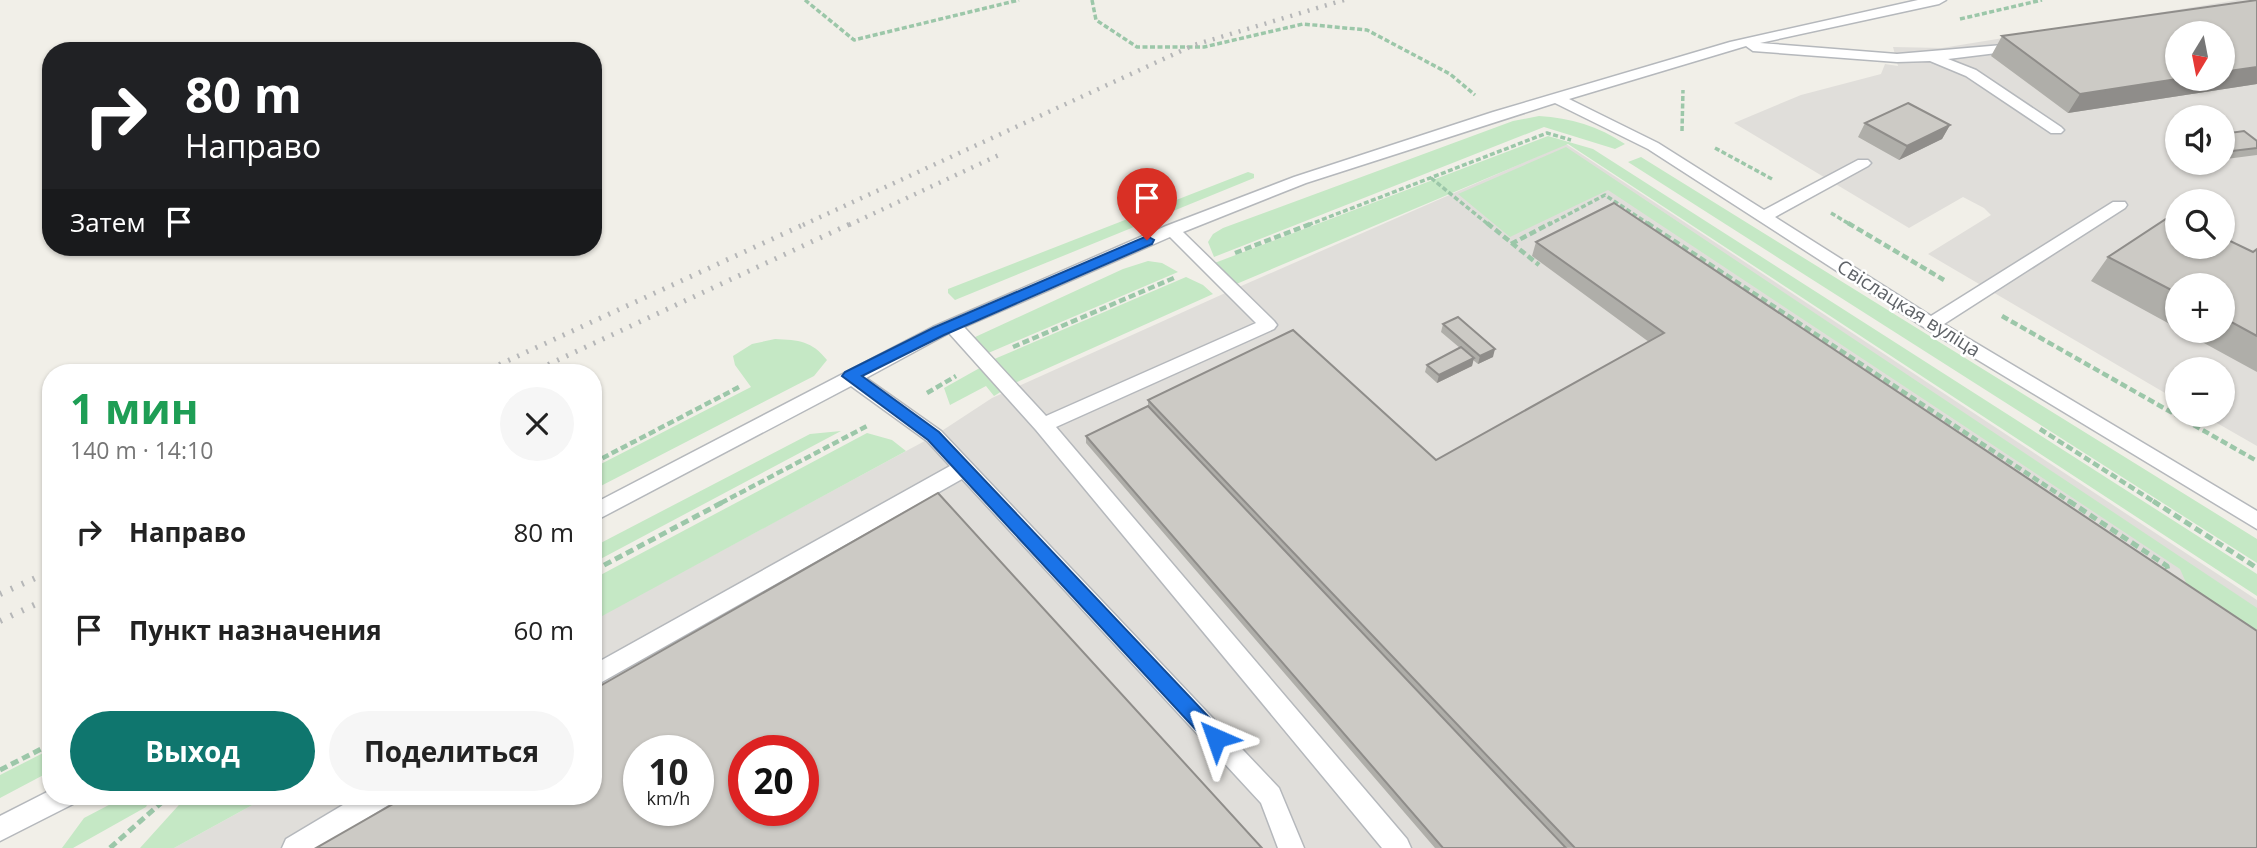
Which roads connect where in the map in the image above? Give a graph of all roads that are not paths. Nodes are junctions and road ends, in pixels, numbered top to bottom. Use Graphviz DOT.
graph roads {
  1 [pos="1939,0"];
  2 [pos="2036,43"];
  3 [pos="1735,46"];
  4 [pos="1932,57"];
  5 [pos="1559,99"];
  6 [pos="2056,130"];
  7 [pos="1863,163"];
  8 [pos="2119,205"];
  9 [pos="1765,216"];
  10 [pos="1172,230"];
  11 [pos="1931,324"];
  12 [pos="952,326"];
  13 [pos="850,376"];
  14 [pos="1043,425"];
  15 [pos="964,468"];
  16 [pos="602,509"];
  17 [pos="2257,521"];
  18 [pos="602,672"];
  19 [pos="47,805"];
  20 [pos="366,805"];
  21 [pos="0,829"];
  22 [pos="295,848"];
  23 [pos="1291,848"];
  24 [pos="1398,848"];
  1 -- 3 [label="lane"];
  2 -- 4 [label="lane"];
  3 -- 4 [label="lane"];
  3 -- 5 [label="lane"];
  4 -- 6 [label="lane"];
  5 -- 9 [label="lane, Свіслацкая вуліца"];
  5 -- 10 [label="lane"];
  7 -- 9 [label="lane"];
  8 -- 11 [label="lane"];
  9 -- 11 [label="lane, Свіслацкая вуліца"];
  10 -- 12 [label="lane"];
  10 -- 14 [label="lane"];
  11 -- 17 [label="lane, Свіслацкая вуліца"];
  12 -- 13 [label="lane"];
  12 -- 14 [label="lane"];
  13 -- 15 [label="lane"];
  13 -- 16 [label="lane"];
  14 -- 24 [label="lane"];
  15 -- 18 [label="lane"];
  15 -- 23 [label="lane"];
  19 -- 21 [label="lane"];
  20 -- 22 [label="lane"];
}
